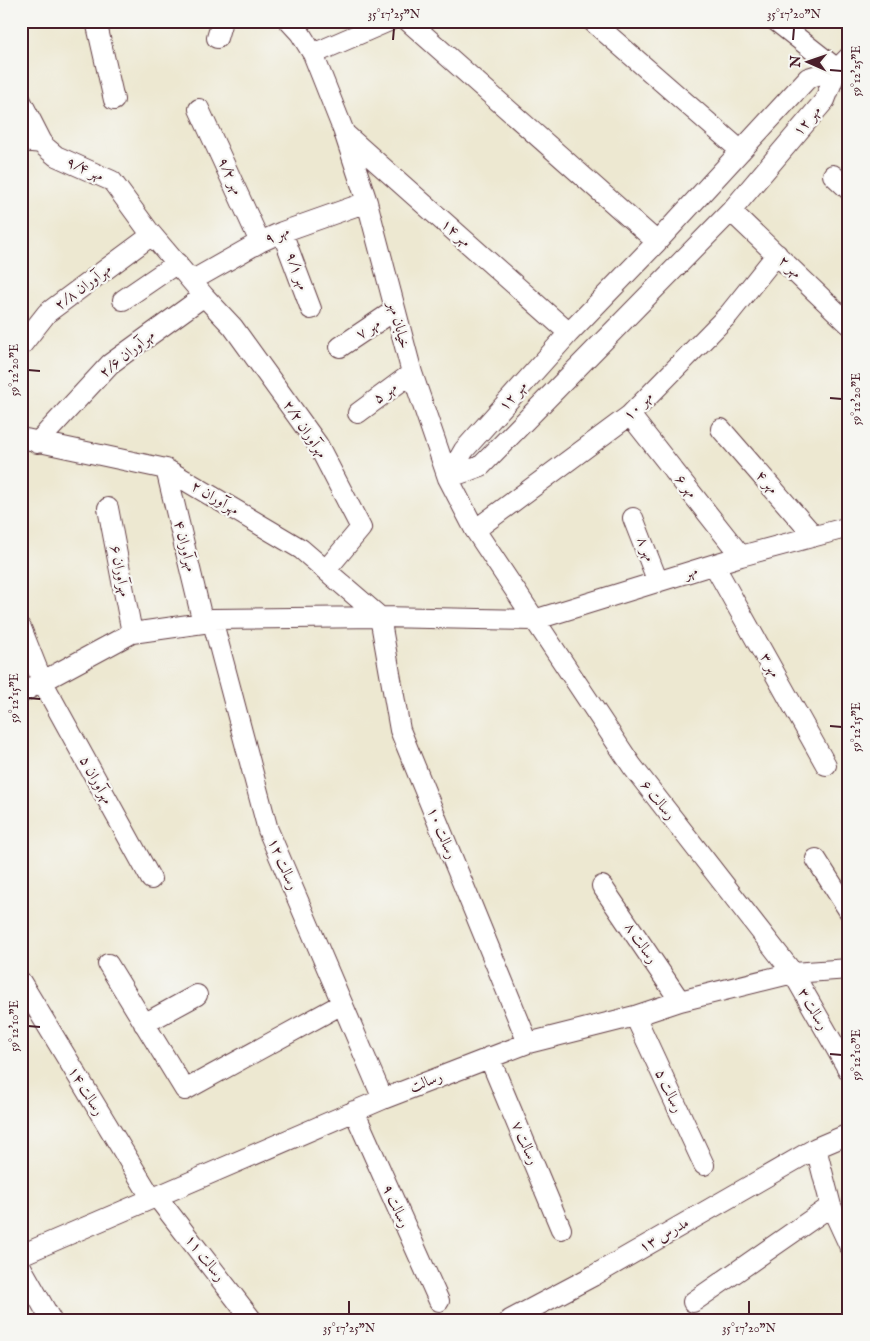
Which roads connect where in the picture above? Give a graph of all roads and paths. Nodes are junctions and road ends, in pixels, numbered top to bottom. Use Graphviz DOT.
graph roads {
  1 [pos="96,21"];
  2 [pos="289,21"];
  3 [pos="389,21"];
  4 [pos="408,21"];
  5 [pos="592,21"];
  6 [pos="776,21"];
  7 [pos="313,54"];
  8 [pos="843,63"];
  9 [pos="114,100"];
  10 [pos="21,101"];
  11 [pos="199,109"];
  12 [pos="344,132"];
  13 [pos="21,141"];
  14 [pos="43,144"];
  15 [pos="741,151"];
  16 [pos="832,175"];
  17 [pos="849,190"];
  18 [pos="367,202"];
  19 [pos="731,211"];
  20 [pos="681,215"];
  21 [pos="282,232"];
  22 [pos="152,235"];
  23 [pos="704,238"];
  24 [pos="260,242"];
  25 [pos="657,242"];
  26 [pos="777,254"];
  27 [pos="176,263"];
  28 [pos="198,288"];
  29 [pos="123,300"];
  30 [pos="311,309"];
  31 [pos="396,310"];
  32 [pos="847,318"];
  33 [pos="569,333"];
  34 [pos="21,346"];
  35 [pos="340,347"];
  36 [pos="412,373"];
  37 [pos="358,413"];
  38 [pos="630,416"];
  39 [pos="721,428"];
  40 [pos="29,440"];
  41 [pos="166,469"];
  42 [pos="448,478"];
  43 [pos="108,508"];
  44 [pos="633,518"];
  45 [pos="848,528"];
  46 [pos="474,530"];
  47 [pos="814,536"];
  48 [pos="741,556"];
  49 [pos="714,565"];
  50 [pos="326,570"];
  51 [pos="658,582"];
  52 [pos="380,617"];
  53 [pos="534,620"];
  54 [pos="208,621"];
  55 [pos="21,628"];
  56 [pos="132,633"];
  57 [pos="42,681"];
  58 [pos="21,693"];
  59 [pos="826,766"];
  60 [pos="816,859"];
  61 [pos="151,879"];
  62 [pos="602,886"];
  63 [pos="849,911"];
  64 [pos="108,964"];
  65 [pos="849,969"];
  66 [pos="793,973"];
  67 [pos="21,982"];
  68 [pos="197,995"];
  69 [pos="680,1001"];
  70 [pos="342,1004"];
  71 [pos="635,1016"];
  72 [pos="144,1024"];
  73 [pos="528,1043"];
  74 [pos="489,1057"];
  75 [pos="849,1071"];
  76 [pos="383,1099"];
  77 [pos="354,1111"];
  78 [pos="849,1134"];
  79 [pos="816,1148"];
  80 [pos="704,1165"];
  81 [pos="154,1198"];
  82 [pos="830,1206"];
  83 [pos="561,1228"];
  84 [pos="849,1245"];
  85 [pos="23,1253"];
  86 [pos="439,1302"];
  87 [pos="693,1302"];
  88 [pos="51,1320"];
  89 [pos="252,1320"];
  90 [pos="510,1320"];
  1 -- 9 [label="street"];
  2 -- 7 [label="street, خیابان مهر"];
  3 -- 7 [label="street"];
  4 -- 25 [label="street"];
  5 -- 15 [label="street"];
  6 -- 8 [label="street"];
  7 -- 12 [label="street, خیابان مهر"];
  8 -- 15 [label="street, مهر ۱۲"];
  8 -- 19 [label="street, مهر ۱۲"];
  10 -- 14 [label="street, مهر ۹/۴"];
  11 -- 24 [label="street, مهر ۹/۲"];
  12 -- 18 [label="street, خیابان مهر"];
  12 -- 33 [label="street, مهر ۱۴"];
  13 -- 14 [label="street"];
  14 -- 22 [label="street, مهر ۹/۴"];
  15 -- 20 [label="street, مهر ۱۲"];
  16 -- 17 [label="street"];
  18 -- 21 [label="street, مهر ۹"];
  18 -- 31 [label="street, خیابان مهر"];
  19 -- 23 [label="street, مهر ۱۲"];
  19 -- 26 [label="street, مهر ۲"];
  20 -- 23 [label="street"];
  20 -- 25 [label="street, مهر ۱۲"];
  21 -- 24 [label="street, مهر ۹"];
  21 -- 30 [label="street, مهر ۹/۱"];
  22 -- 27 [label="street, مهر ۹/۴"];
  22 -- 34 [label="street, مهرآوران ۲/۸"];
  23 -- 42 [label="street, مهر ۱۲"];
  24 -- 28 [label="street, مهر ۹"];
  25 -- 33 [label="street, مهر ۱۲"];
  26 -- 32 [label="street, مهر ۲"];
  26 -- 38 [label="street, مهر ۱۰"];
  27 -- 28 [label="street, مهر ۹/۴"];
  27 -- 29 [label="street"];
  28 -- 40 [label="street, مهرآوران ۲/۶"];
  28 -- 50 [label="street, مهرآوران ۲/۲"];
  31 -- 35 [label="street, مهر ۷"];
  31 -- 36 [label="street, خیابان مهر"];
  33 -- 42 [label="street, مهر ۱۲"];
  36 -- 37 [label="street, مهر ۵"];
  36 -- 42 [label="street, خیابان مهر"];
  38 -- 46 [label="street, مهر ۱۰"];
  38 -- 48 [label="street, مهر ۶"];
  39 -- 47 [label="street, مهر ۴"];
  40 -- 41 [label="street, مهرآوران ۲"];
  41 -- 50 [label="street, مهرآوران ۲"];
  41 -- 54 [label="street, مهرآوران ۴"];
  42 -- 46 [label="street, خیابان مهر"];
  43 -- 56 [label="street, مهرآوران ۶"];
  44 -- 51 [label="street, مهر ۸"];
  45 -- 47 [label="street, مهر"];
  46 -- 53 [label="street, خیابان مهر"];
  47 -- 48 [label="street, مهر"];
  48 -- 49 [label="street, مهر"];
  49 -- 51 [label="street, مهر"];
  49 -- 59 [label="street, مهر ۳"];
  50 -- 52 [label="street, مهرآوران ۲"];
  51 -- 53 [label="street, مهر"];
  52 -- 53 [label="street, مهر"];
  52 -- 54 [label="street, مهر"];
  52 -- 73 [label="street, رسالت ۱۰"];
  53 -- 66 [label="street, رسالت ۶"];
  54 -- 56 [label="street, مهر"];
  54 -- 70 [label="street, رسالت ۱۲"];
  55 -- 57 [label="street, مهرآوران ۵"];
  56 -- 57 [label="street"];
  57 -- 58 [label="street"];
  57 -- 61 [label="street, مهرآوران ۵"];
  60 -- 63 [label="street"];
  62 -- 69 [label="street, رسالت ۸"];
  64 -- 72 [label="street"];
  65 -- 66 [label="street, رسالت"];
  66 -- 69 [label="street, رسالت"];
  66 -- 75 [label="street, رسالت ۳"];
  67 -- 81 [label="street, رسالت ۱۴"];
  68 -- 72 [label="street"];
  69 -- 71 [label="street, رسالت"];
  70 -- 72 [label="street"];
  70 -- 76 [label="street, رسالت ۱۲"];
  71 -- 73 [label="street, رسالت"];
  71 -- 80 [label="street, رسالت ۵"];
  73 -- 74 [label="street, رسالت"];
  74 -- 76 [label="street, رسالت"];
  74 -- 83 [label="street, رسالت ۷"];
  76 -- 77 [label="street, رسالت"];
  77 -- 81 [label="street, رسالت"];
  77 -- 86 [label="street, رسالت ۹"];
  78 -- 79 [label="street, مدرس ۱۳"];
  79 -- 82 [label="street"];
  79 -- 90 [label="street, مدرس ۱۳"];
  81 -- 85 [label="street, رسالت"];
  81 -- 89 [label="street, رسالت ۱۱"];
  82 -- 84 [label="street"];
  82 -- 87 [label="street"];
  85 -- 88 [label="street"];
}
